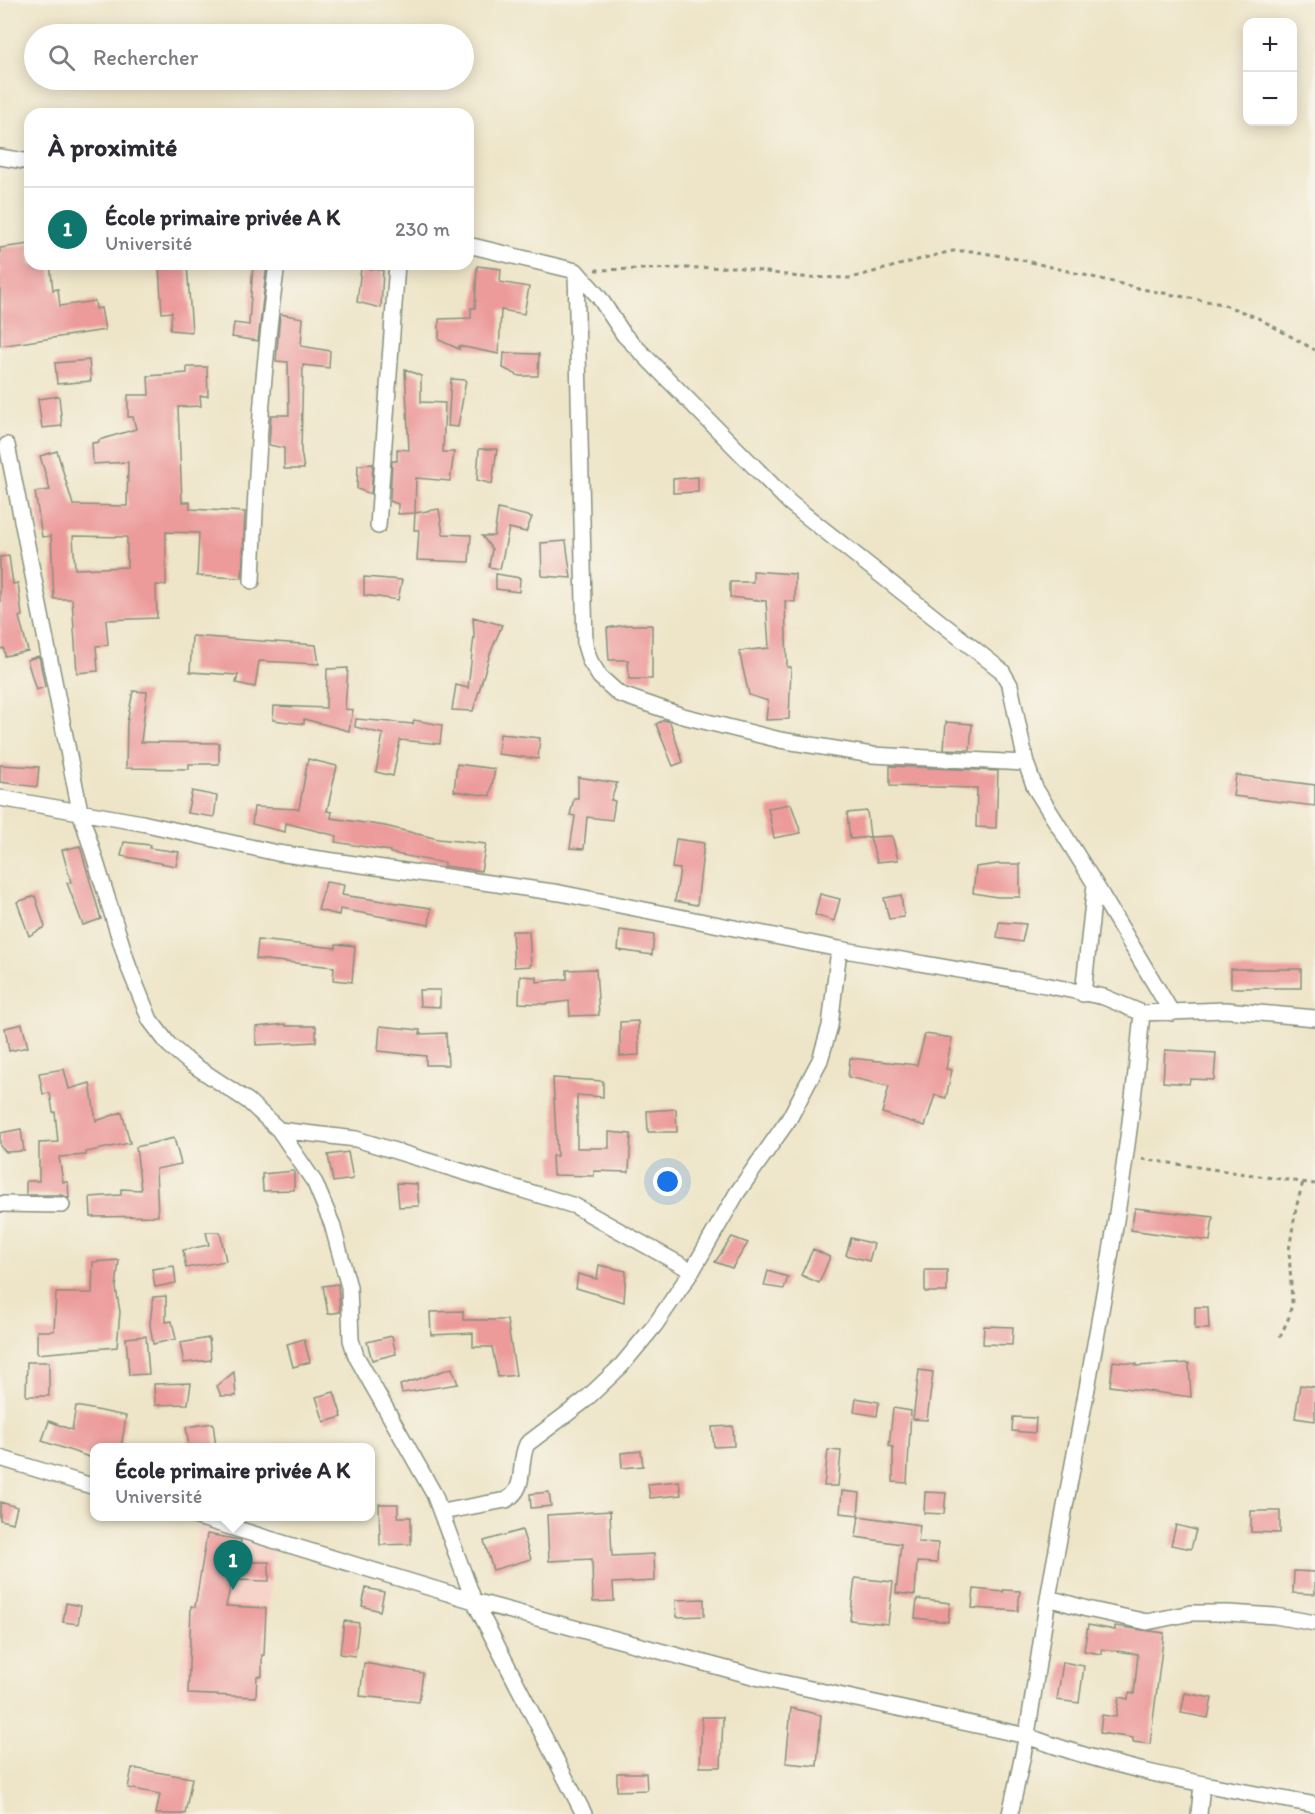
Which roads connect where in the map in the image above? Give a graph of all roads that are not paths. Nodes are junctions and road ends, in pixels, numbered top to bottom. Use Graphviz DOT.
graph roads {
  1 [pos="0,157"];
  2 [pos="24,161"];
  3 [pos="474,246"];
  4 [pos="276,270"];
  5 [pos="397,270"];
  6 [pos="576,271"];
  7 [pos="6,445"];
  8 [pos="378,526"];
  9 [pos="252,581"];
  10 [pos="1026,763"];
  11 [pos="0,798"];
  12 [pos="80,811"];
  13 [pos="1095,884"];
  14 [pos="839,949"];
  15 [pos="1083,994"];
  16 [pos="1142,1013"];
  17 [pos="1172,1013"];
  18 [pos="1315,1018"];
  19 [pos="279,1130"];
  20 [pos="0,1204"];
  21 [pos="62,1204"];
  22 [pos="692,1270"];
  23 [pos="0,1458"];
  24 [pos="90,1485"];
  25 [pos="442,1512"];
  26 [pos="210,1521"];
  27 [pos="1048,1598"];
  28 [pos="474,1601"];
  29 [pos="1315,1623"];
  30 [pos="1027,1736"];
  31 [pos="1202,1784"];
  32 [pos="1315,1805"];
  33 [pos="584,1814"];
  34 [pos="1010,1814"];
  35 [pos="1199,1814"];
  1 -- 2 [label="street"];
  3 -- 6 [label="street"];
  4 -- 9 [label="street"];
  5 -- 8 [label="street"];
  6 -- 10 [label="street"];
  6 -- 10 [label="street"];
  7 -- 12 [label="street"];
  10 -- 13 [label="street"];
  11 -- 12 [label="street"];
  12 -- 14 [label="street"];
  12 -- 19 [label="street"];
  13 -- 15 [label="street"];
  13 -- 17 [label="street"];
  14 -- 15 [label="street"];
  14 -- 22 [label="street"];
  15 -- 16 [label="street"];
  16 -- 17 [label="street"];
  16 -- 27 [label="street"];
  17 -- 18 [label="street"];
  19 -- 22 [label="street"];
  19 -- 25 [label="street"];
  20 -- 21 [label="street"];
  22 -- 25 [label="street"];
  23 -- 24 [label="street"];
  25 -- 28 [label="street"];
  26 -- 28 [label="street"];
  27 -- 29 [label="street"];
  27 -- 30 [label="street"];
  28 -- 30 [label="street"];
  28 -- 33 [label="street"];
  30 -- 31 [label="street"];
  30 -- 34 [label="street"];
  31 -- 32 [label="street"];
  31 -- 35 [label="street"];
}
